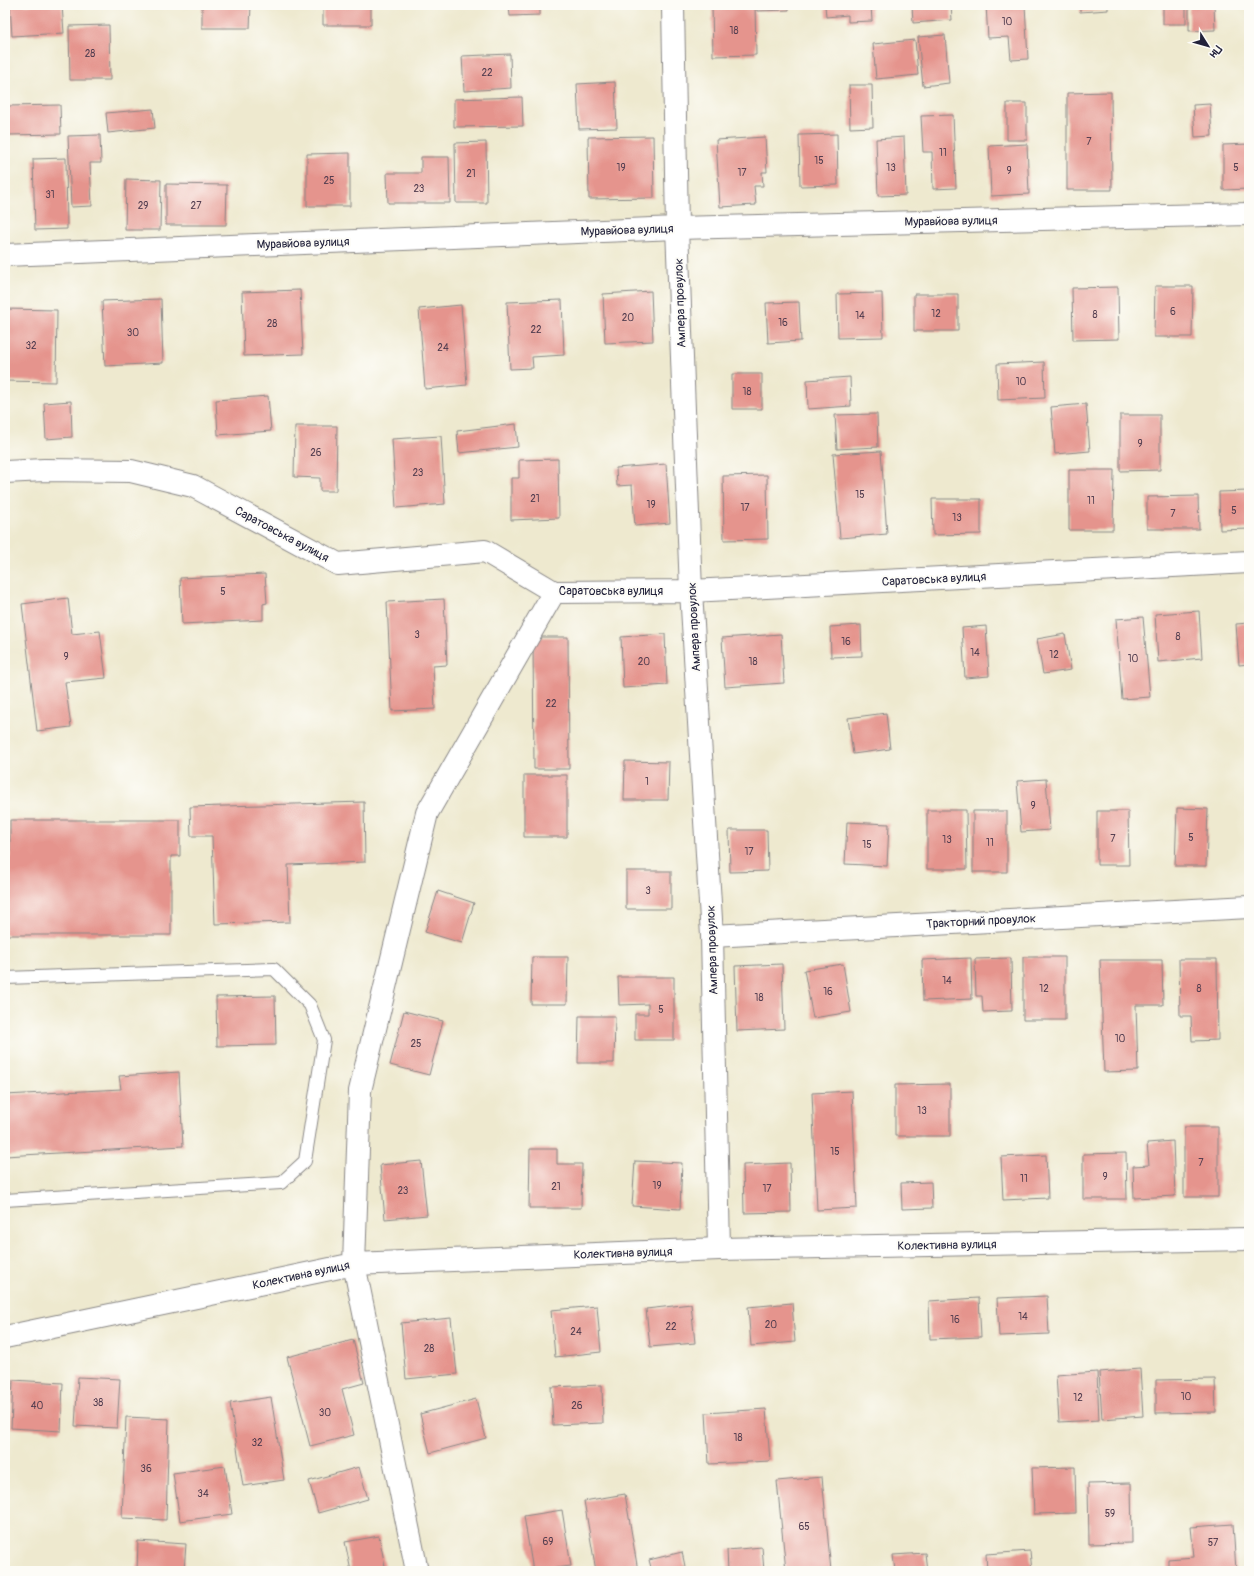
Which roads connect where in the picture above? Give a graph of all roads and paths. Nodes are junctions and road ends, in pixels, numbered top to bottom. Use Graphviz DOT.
graph roads {
  1 [pos="674,5"];
  2 [pos="1249,214"];
  3 [pos="677,228"];
  4 [pos="5,255"];
  5 [pos="5,472"];
  6 [pos="1249,562"];
  7 [pos="554,592"];
  8 [pos="691,592"];
  9 [pos="1249,907"];
  10 [pos="712,936"];
  11 [pos="5,978"];
  12 [pos="5,1200"];
  13 [pos="1249,1239"];
  14 [pos="719,1249"];
  15 [pos="354,1264"];
  16 [pos="5,1337"];
  17 [pos="417,1571"];
  1 -- 3 [label="street, Ампера провулок"];
  2 -- 3 [label="street, Муравйова вулиця"];
  3 -- 4 [label="street, Муравйова вулиця"];
  3 -- 8 [label="street, Ампера провулок"];
  5 -- 7 [label="street, Саратовська вулиця"];
  6 -- 8 [label="street, Саратовська вулиця"];
  7 -- 8 [label="street, Саратовська вулиця"];
  7 -- 15 [label="street"];
  8 -- 10 [label="street, Ампера провулок"];
  9 -- 10 [label="street, Тракторний провулок"];
  10 -- 14 [label="street, Ампера провулок"];
  11 -- 12 [label="lane"];
  13 -- 14 [label="street, Колективна вулиця"];
  14 -- 15 [label="street, Колективна вулиця"];
  15 -- 16 [label="street, Колективна вулиця"];
  15 -- 17 [label="street"];
}
